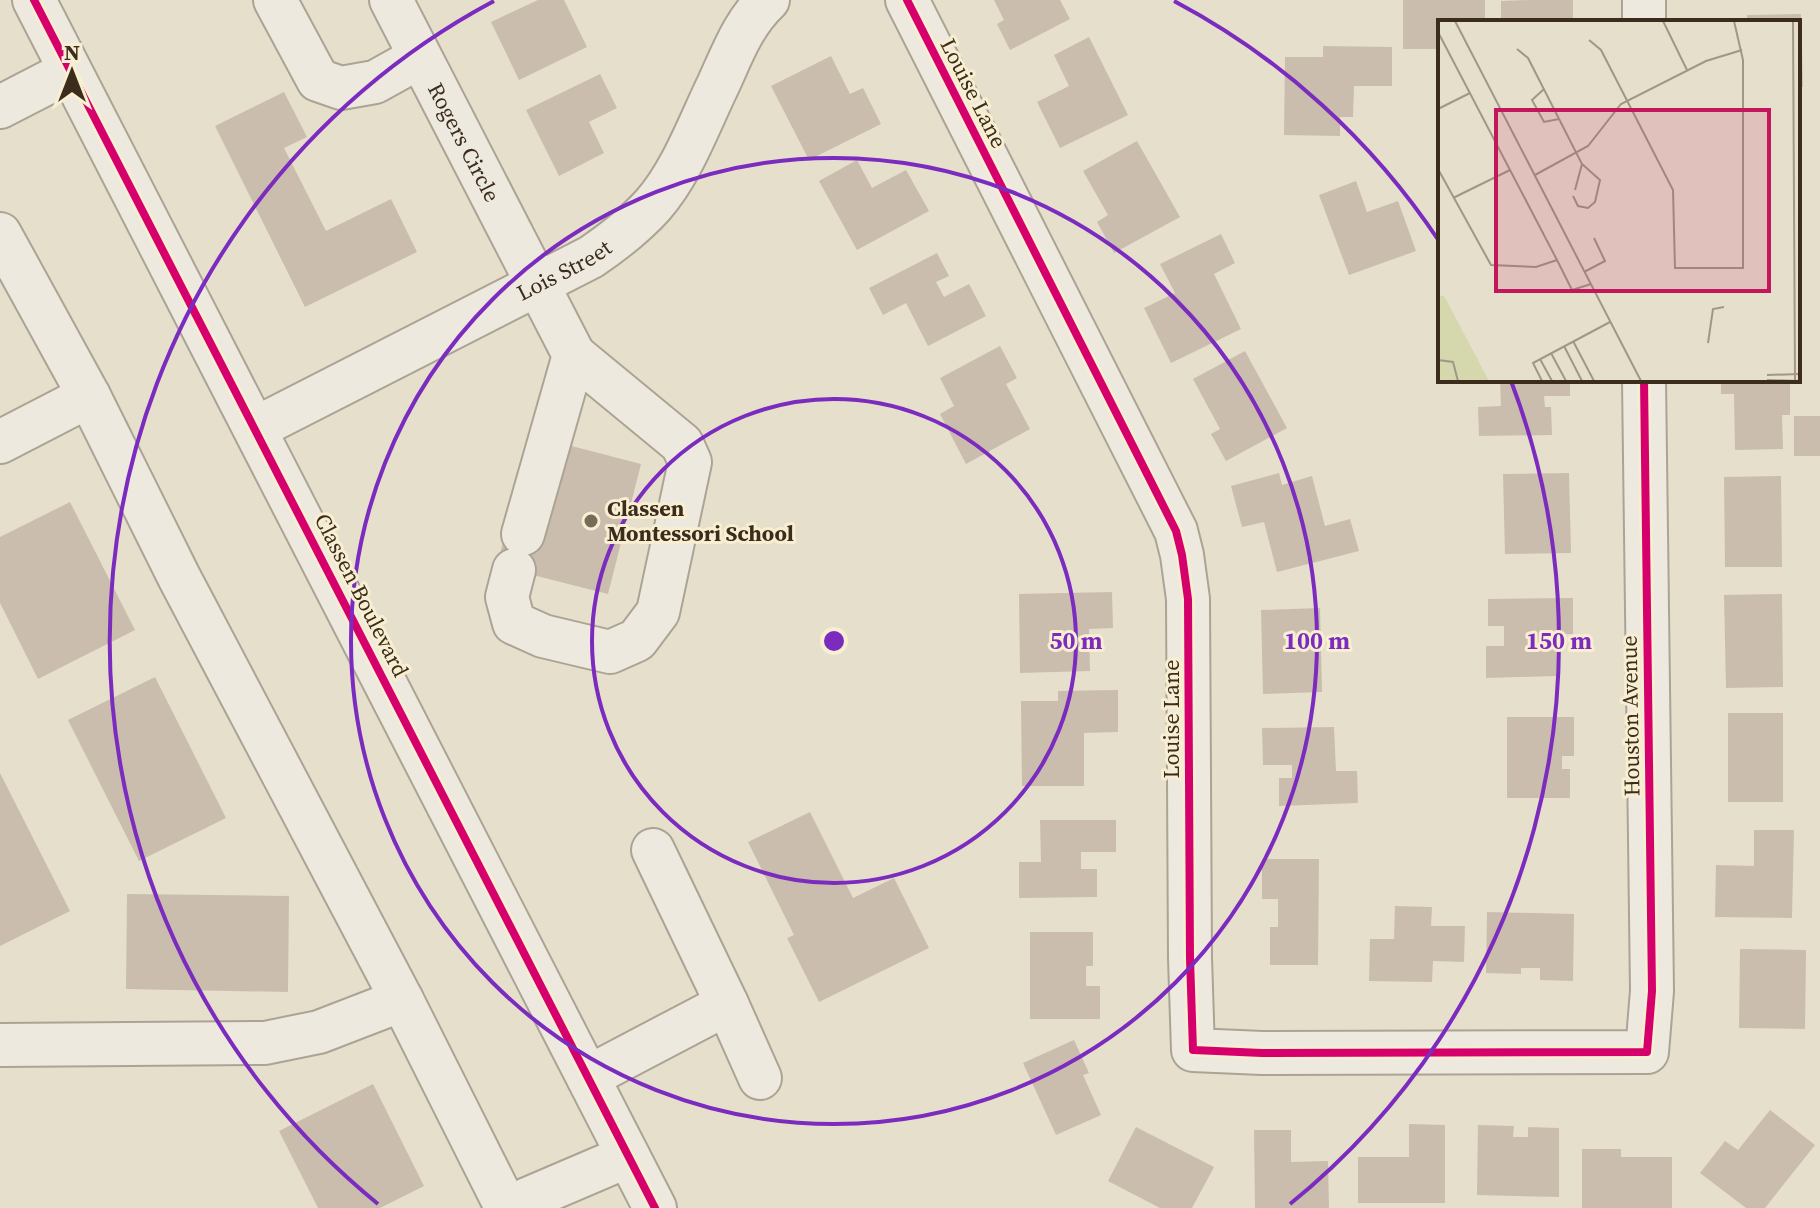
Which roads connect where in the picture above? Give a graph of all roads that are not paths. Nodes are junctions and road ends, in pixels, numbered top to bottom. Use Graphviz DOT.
graph roads {
  1 [pos="34,0"];
  2 [pos="275,0"];
  3 [pos="391,0"];
  4 [pos="768,0"];
  5 [pos="907,0"];
  6 [pos="420,57"];
  7 [pos="70,71"];
  8 [pos="0,107"];
  9 [pos="0,234"];
  10 [pos="537,285"];
  11 [pos="574,355"];
  12 [pos="1644,382"];
  13 [pos="89,396"];
  14 [pos="256,428"];
  15 [pos="0,442"];
  16 [pos="653,850"];
  17 [pos="402,1000"];
  18 [pos="727,1004"];
  19 [pos="0,1045"];
  20 [pos="1647,1052"];
  21 [pos="588,1077"];
  22 [pos="760,1078"];
  23 [pos="628,1156"];
  24 [pos="655,1208"];
  1 -- 7 [label="street, Classen Boulevard"];
  2 -- 6 [label="street"];
  3 -- 6 [label="street, Rogers Circle"];
  4 -- 10 [label="street, Lois Street"];
  5 -- 20 [label="street, Louise Lane"];
  6 -- 10 [label="street, Rogers Circle"];
  7 -- 8 [label="street"];
  7 -- 14 [label="street, Classen Boulevard"];
  9 -- 13 [label="street"];
  10 -- 11 [label="street, Rogers Circle"];
  10 -- 14 [label="street, Lois Street"];
  11 -- 11 [label="street"];
  12 -- 20 [label="street, Houston Avenue"];
  13 -- 15 [label="street"];
  13 -- 17 [label="street"];
  14 -- 21 [label="street, Classen Boulevard"];
  16 -- 18 [label="street"];
  17 -- 19 [label="street"];
  17 -- 23 [label="street"];
  18 -- 21 [label="street"];
  18 -- 22 [label="street"];
  21 -- 23 [label="street, Classen Boulevard"];
  23 -- 24 [label="street, Classen Boulevard"];
}
